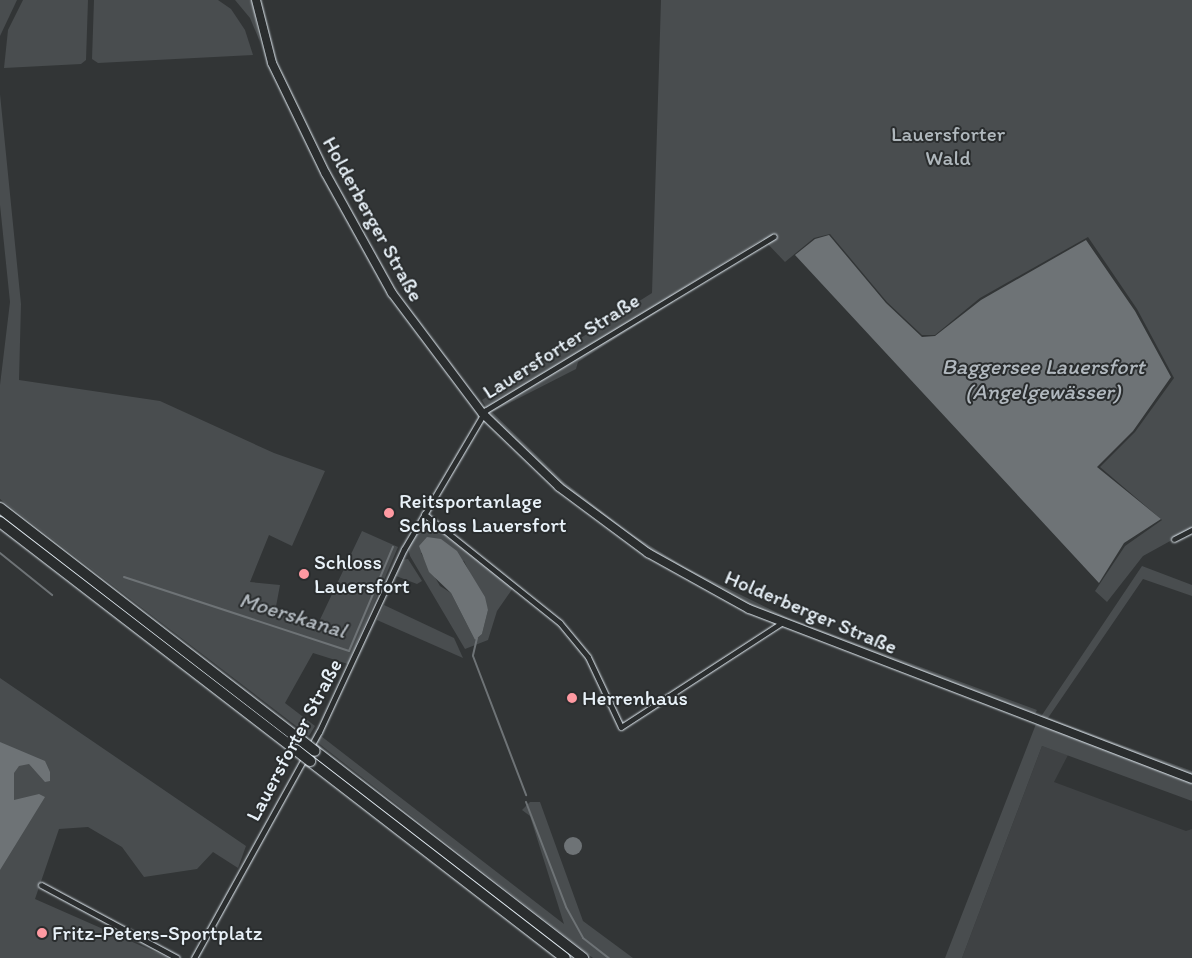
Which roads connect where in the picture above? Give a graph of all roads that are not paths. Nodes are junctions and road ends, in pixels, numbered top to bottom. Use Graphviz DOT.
graph roads {
  1 [pos="256,0"];
  2 [pos="774,236"];
  3 [pos="483,414"];
  4 [pos="0,508"];
  5 [pos="424,514"];
  6 [pos="0,522"];
  7 [pos="1192,530"];
  8 [pos="1174,539"];
  9 [pos="781,623"];
  10 [pos="1192,779"];
  11 [pos="41,885"];
  12 [pos="177,958"];
  13 [pos="194,958"];
  14 [pos="565,958"];
  15 [pos="582,958"];
  1 -- 3 [label="main road, Holderberger Straße"];
  2 -- 3 [label="street, Lauersforter Straße"];
  3 -- 5 [label="street, Lauersforter Straße"];
  3 -- 9 [label="main road, Holderberger Straße"];
  4 -- 15 [label="highway, bridge"];
  5 -- 9 [label="street"];
  5 -- 13 [label="street, Lauersforter Straße"];
  6 -- 14 [label="highway, bridge"];
  7 -- 8 [label="street"];
  9 -- 10 [label="main road, Holderberger Straße"];
  11 -- 12 [label="street"];
}
